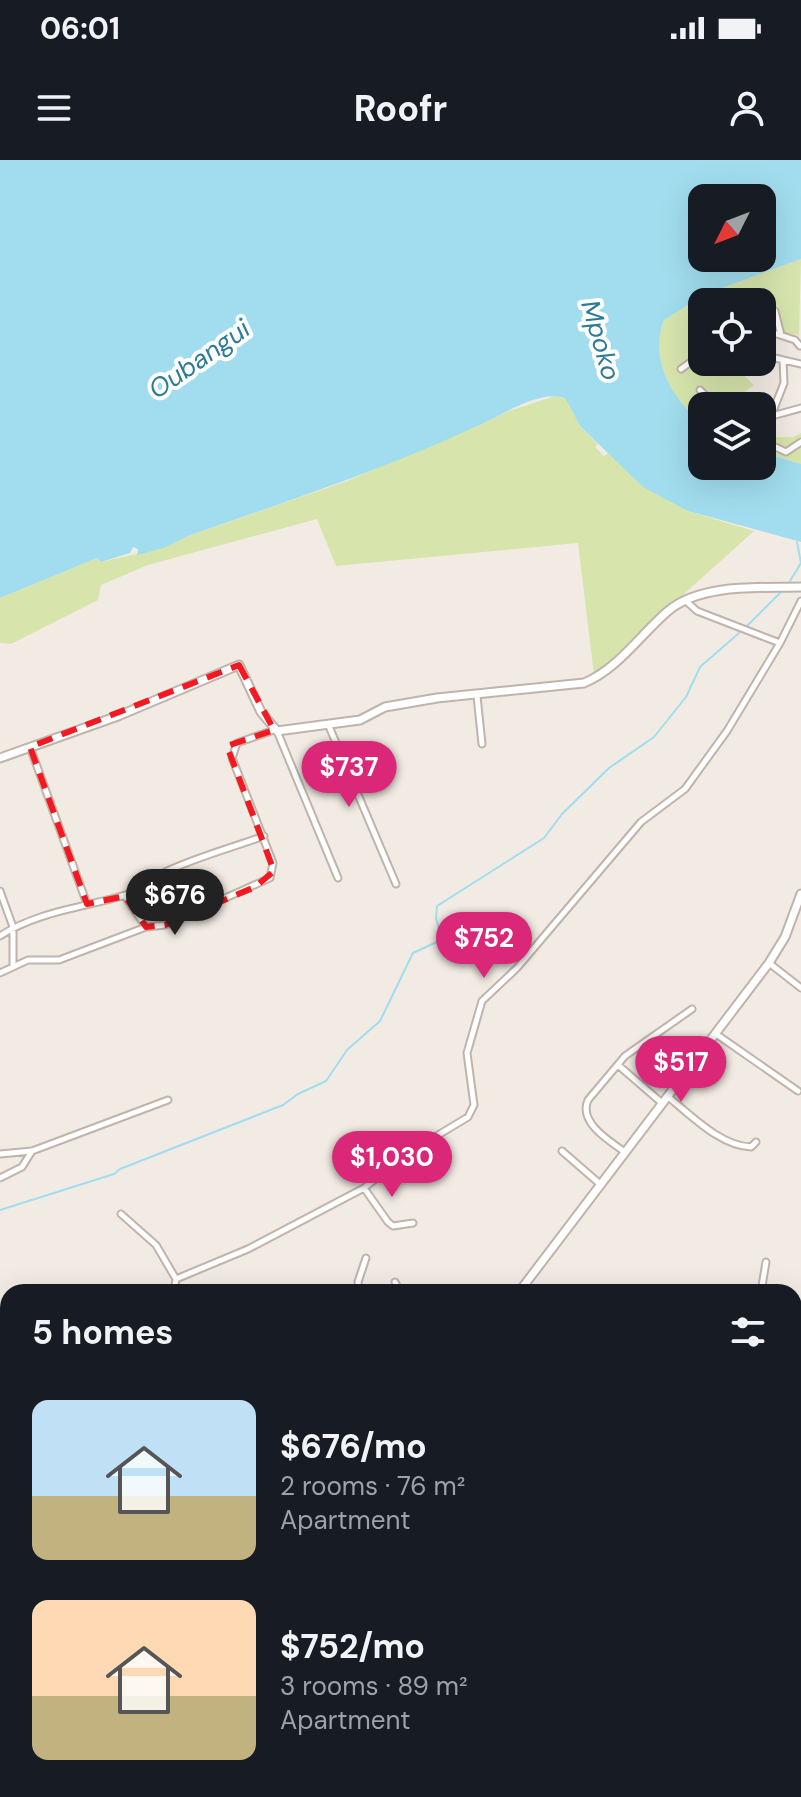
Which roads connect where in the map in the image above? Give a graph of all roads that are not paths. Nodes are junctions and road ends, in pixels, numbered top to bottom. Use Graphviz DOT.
graph roads {
  1 [pos="776,315"];
  2 [pos="776,333"];
  3 [pos="781,335"];
  4 [pos="801,346"];
  5 [pos="776,358"];
  6 [pos="783,360"];
  7 [pos="791,361"];
  8 [pos="688,364"];
  9 [pos="801,364"];
  10 [pos="681,369"];
  11 [pos="776,403"];
  12 [pos="801,408"];
  13 [pos="776,415"];
  14 [pos="801,442"];
  15 [pos="776,447"];
  16 [pos="801,587"];
  17 [pos="685,600"];
  18 [pos="801,601"];
  19 [pos="780,643"];
  20 [pos="477,696"];
  21 [pos="328,723"];
  22 [pos="276,730"];
  23 [pos="482,744"];
  24 [pos="30,747"];
  25 [pos="0,758"];
  26 [pos="264,836"];
  27 [pos="338,878"];
  28 [pos="396,884"];
  29 [pos="0,891"];
  30 [pos="801,894"];
  31 [pos="125,896"];
  32 [pos="87,904"];
  33 [pos="13,927"];
  34 [pos="146,927"];
  35 [pos="0,936"];
  36 [pos="769,963"];
  37 [pos="13,966"];
  38 [pos="0,973"];
  39 [pos="801,988"];
  40 [pos="692,1009"];
  41 [pos="716,1034"];
  42 [pos="618,1065"];
  43 [pos="798,1091"];
  44 [pos="168,1100"];
  45 [pos="665,1100"];
  46 [pos="756,1142"];
  47 [pos="32,1151"];
  48 [pos="562,1151"];
  49 [pos="625,1152"];
  50 [pos="0,1154"];
  51 [pos="0,1178"];
  52 [pos="600,1184"];
  53 [pos="364,1188"];
  54 [pos="121,1214"];
  55 [pos="413,1223"];
  56 [pos="366,1258"];
  57 [pos="766,1262"];
  58 [pos="176,1279"];
  59 [pos="175,1284"];
  60 [pos="358,1284"];
  61 [pos="525,1284"];
  62 [pos="762,1284"];
  1 -- 3 [label="street"];
  2 -- 3 [label="street"];
  3 -- 4 [label="street"];
  4 -- 7 [label="street"];
  5 -- 6 [label="street"];
  6 -- 7 [label="street"];
  6 -- 11 [label="street"];
  7 -- 9 [label="street"];
  8 -- 10 [label="street"];
  12 -- 13 [label="street"];
  14 -- 15 [label="street"];
  16 -- 17 [label="street"];
  17 -- 19 [label="street"];
  17 -- 20 [label="street"];
  18 -- 19 [label="street"];
  19 -- 53 [label="street"];
  20 -- 21 [label="street"];
  20 -- 23 [label="street"];
  21 -- 22 [label="street"];
  21 -- 28 [label="street"];
  22 -- 24 [label="street"];
  22 -- 26 [label="street"];
  22 -- 27 [label="street"];
  24 -- 25 [label="street"];
  24 -- 32 [label="street"];
  26 -- 31 [label="street"];
  26 -- 34 [label="street"];
  29 -- 33 [label="street"];
  30 -- 36 [label="street"];
  31 -- 32 [label="street"];
  31 -- 34 [label="street"];
  32 -- 33 [label="street"];
  33 -- 35 [label="street"];
  33 -- 37 [label="street"];
  34 -- 37 [label="street"];
  36 -- 39 [label="street"];
  36 -- 41 [label="street"];
  37 -- 38 [label="street"];
  40 -- 42 [label="street"];
  41 -- 43 [label="street"];
  41 -- 45 [label="street"];
  42 -- 45 [label="street"];
  42 -- 49 [label="street"];
  44 -- 47 [label="street"];
  45 -- 46 [label="street"];
  45 -- 49 [label="street"];
  47 -- 50 [label="street"];
  47 -- 51 [label="street"];
  48 -- 52 [label="street"];
  49 -- 52 [label="street"];
  52 -- 61 [label="street"];
  53 -- 55 [label="street"];
  53 -- 58 [label="street"];
  54 -- 58 [label="street"];
  56 -- 60 [label="street"];
  57 -- 62 [label="street"];
  58 -- 59 [label="street"];
}
